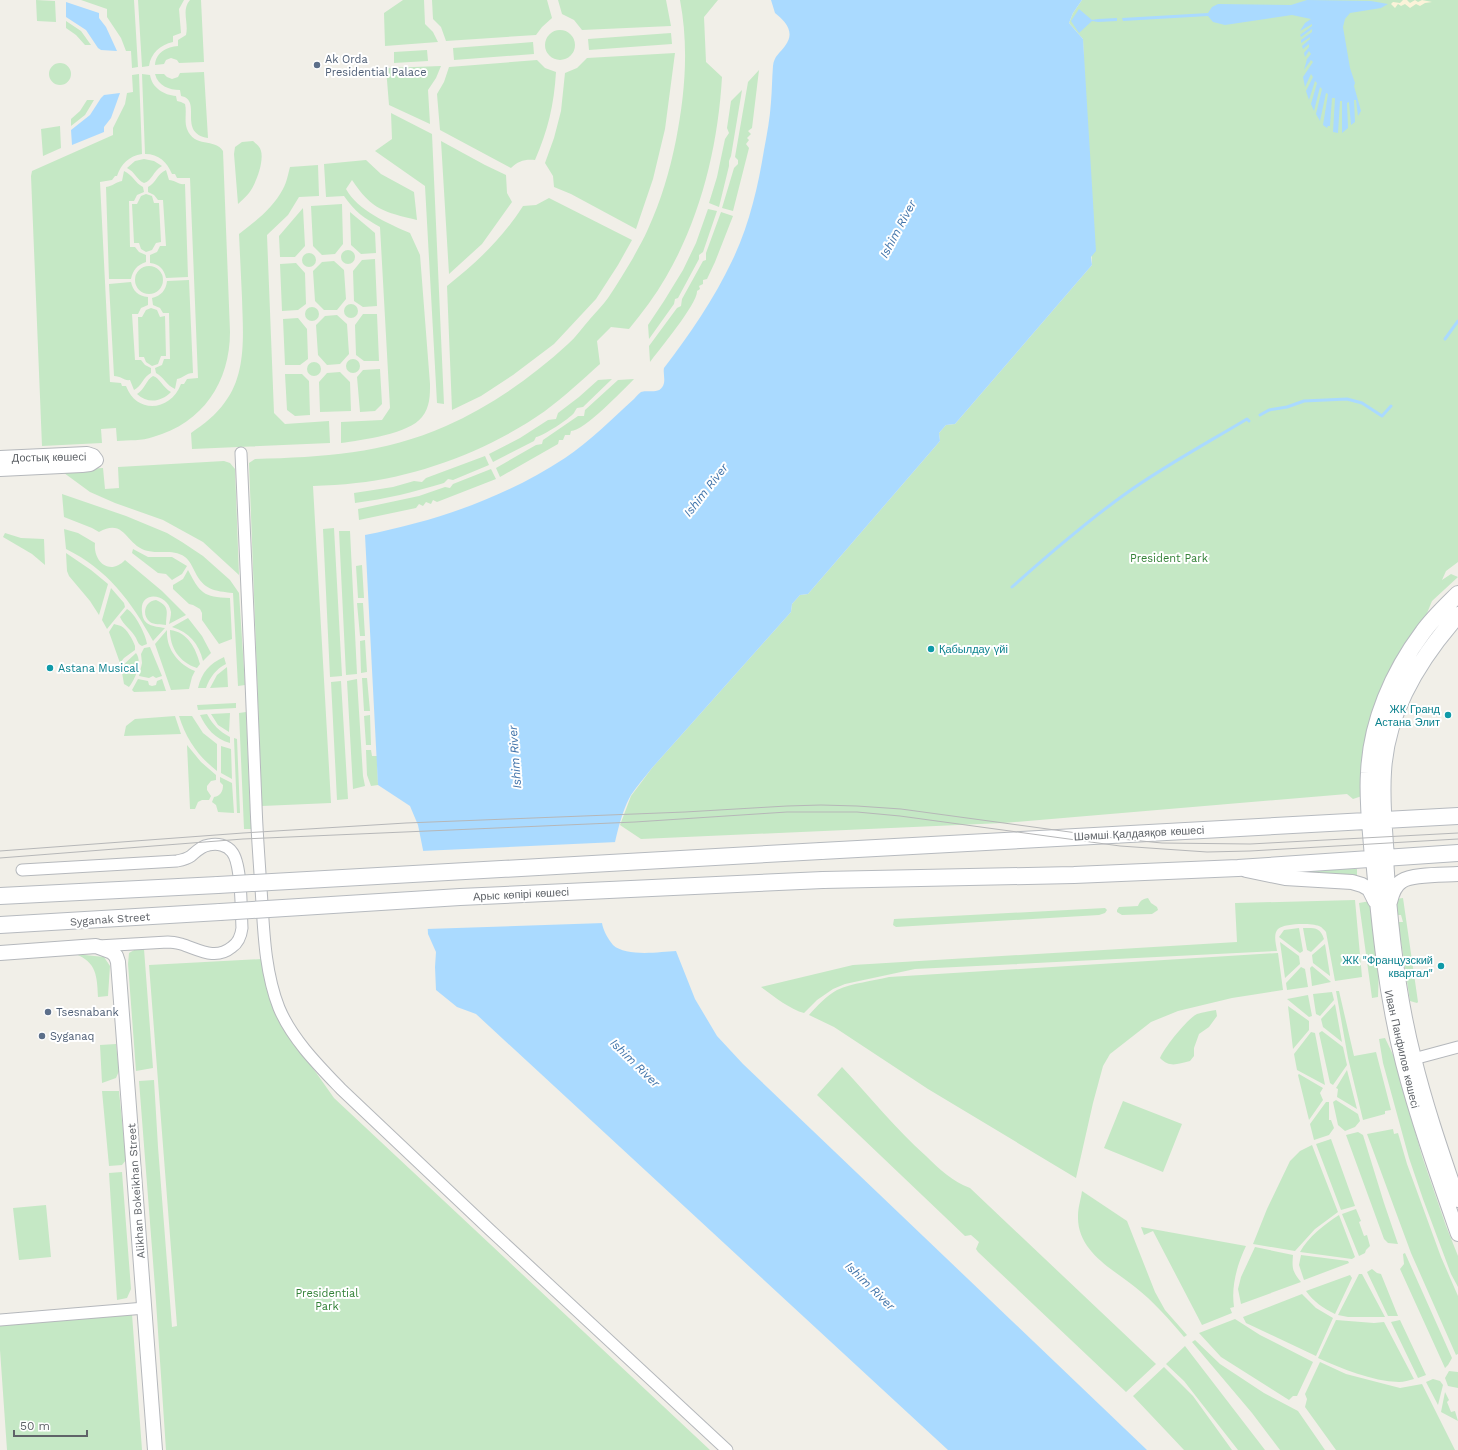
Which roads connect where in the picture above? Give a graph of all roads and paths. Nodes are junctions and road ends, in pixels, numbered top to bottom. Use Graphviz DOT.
graph roads {
  1 [pos="242,453"];
  2 [pos="0,458"];
  3 [pos="0,469"];
  4 [pos="1458,594"];
  5 [pos="1458,615"];
  6 [pos="1458,816"];
  7 [pos="1377,821"];
  8 [pos="1458,853"];
  9 [pos="1379,858"];
  10 [pos="1238,868"];
  11 [pos="22,870"];
  12 [pos="1458,874"];
  13 [pos="0,896"];
  14 [pos="1383,907"];
  15 [pos="220,912"];
  16 [pos="0,925"];
  17 [pos="96,946"];
  18 [pos="0,953"];
  19 [pos="1458,1047"];
  20 [pos="1408,1060"];
  21 [pos="1458,1200"];
  22 [pos="1458,1234"];
  23 [pos="145,1308"];
  24 [pos="0,1320"];
  25 [pos="155,1450"];
  26 [pos="727,1450"];
  1 -- 26 [label="street"];
  2 -- 3 [label="street, Достық көшесі"];
  4 -- 7 [label="main road"];
  5 -- 7 [label="main road"];
  6 -- 7 [label="main road, Шәмші Қалдаяқов көшесі"];
  7 -- 9 [label="main road"];
  7 -- 13 [label="main road, Шәмші Қалдаяқов көшесі, bridge"];
  8 -- 9 [label="main road"];
  9 -- 10 [label="main road"];
  9 -- 14 [label="street, Иван Панфилов көшесі"];
  10 -- 14 [label="street"];
  10 -- 15 [label="main road, Арыс көпірі көшесі, bridge"];
  11 -- 17 [label="street"];
  12 -- 14 [label="street"];
  14 -- 20 [label="street, Иван Панфилов көшесі"];
  15 -- 16 [label="main road, Syganak Street"];
  17 -- 18 [label="street"];
  17 -- 23 [label="street, Alikhan Bokeikhan Street"];
  19 -- 20 [label="street"];
  20 -- 21 [label="street, Иван Панфилов көшесі"];
  20 -- 22 [label="street, Иван Панфилов көшесі"];
  23 -- 24 [label="street"];
  23 -- 25 [label="street, Alikhan Bokeikhan Street"];
}
